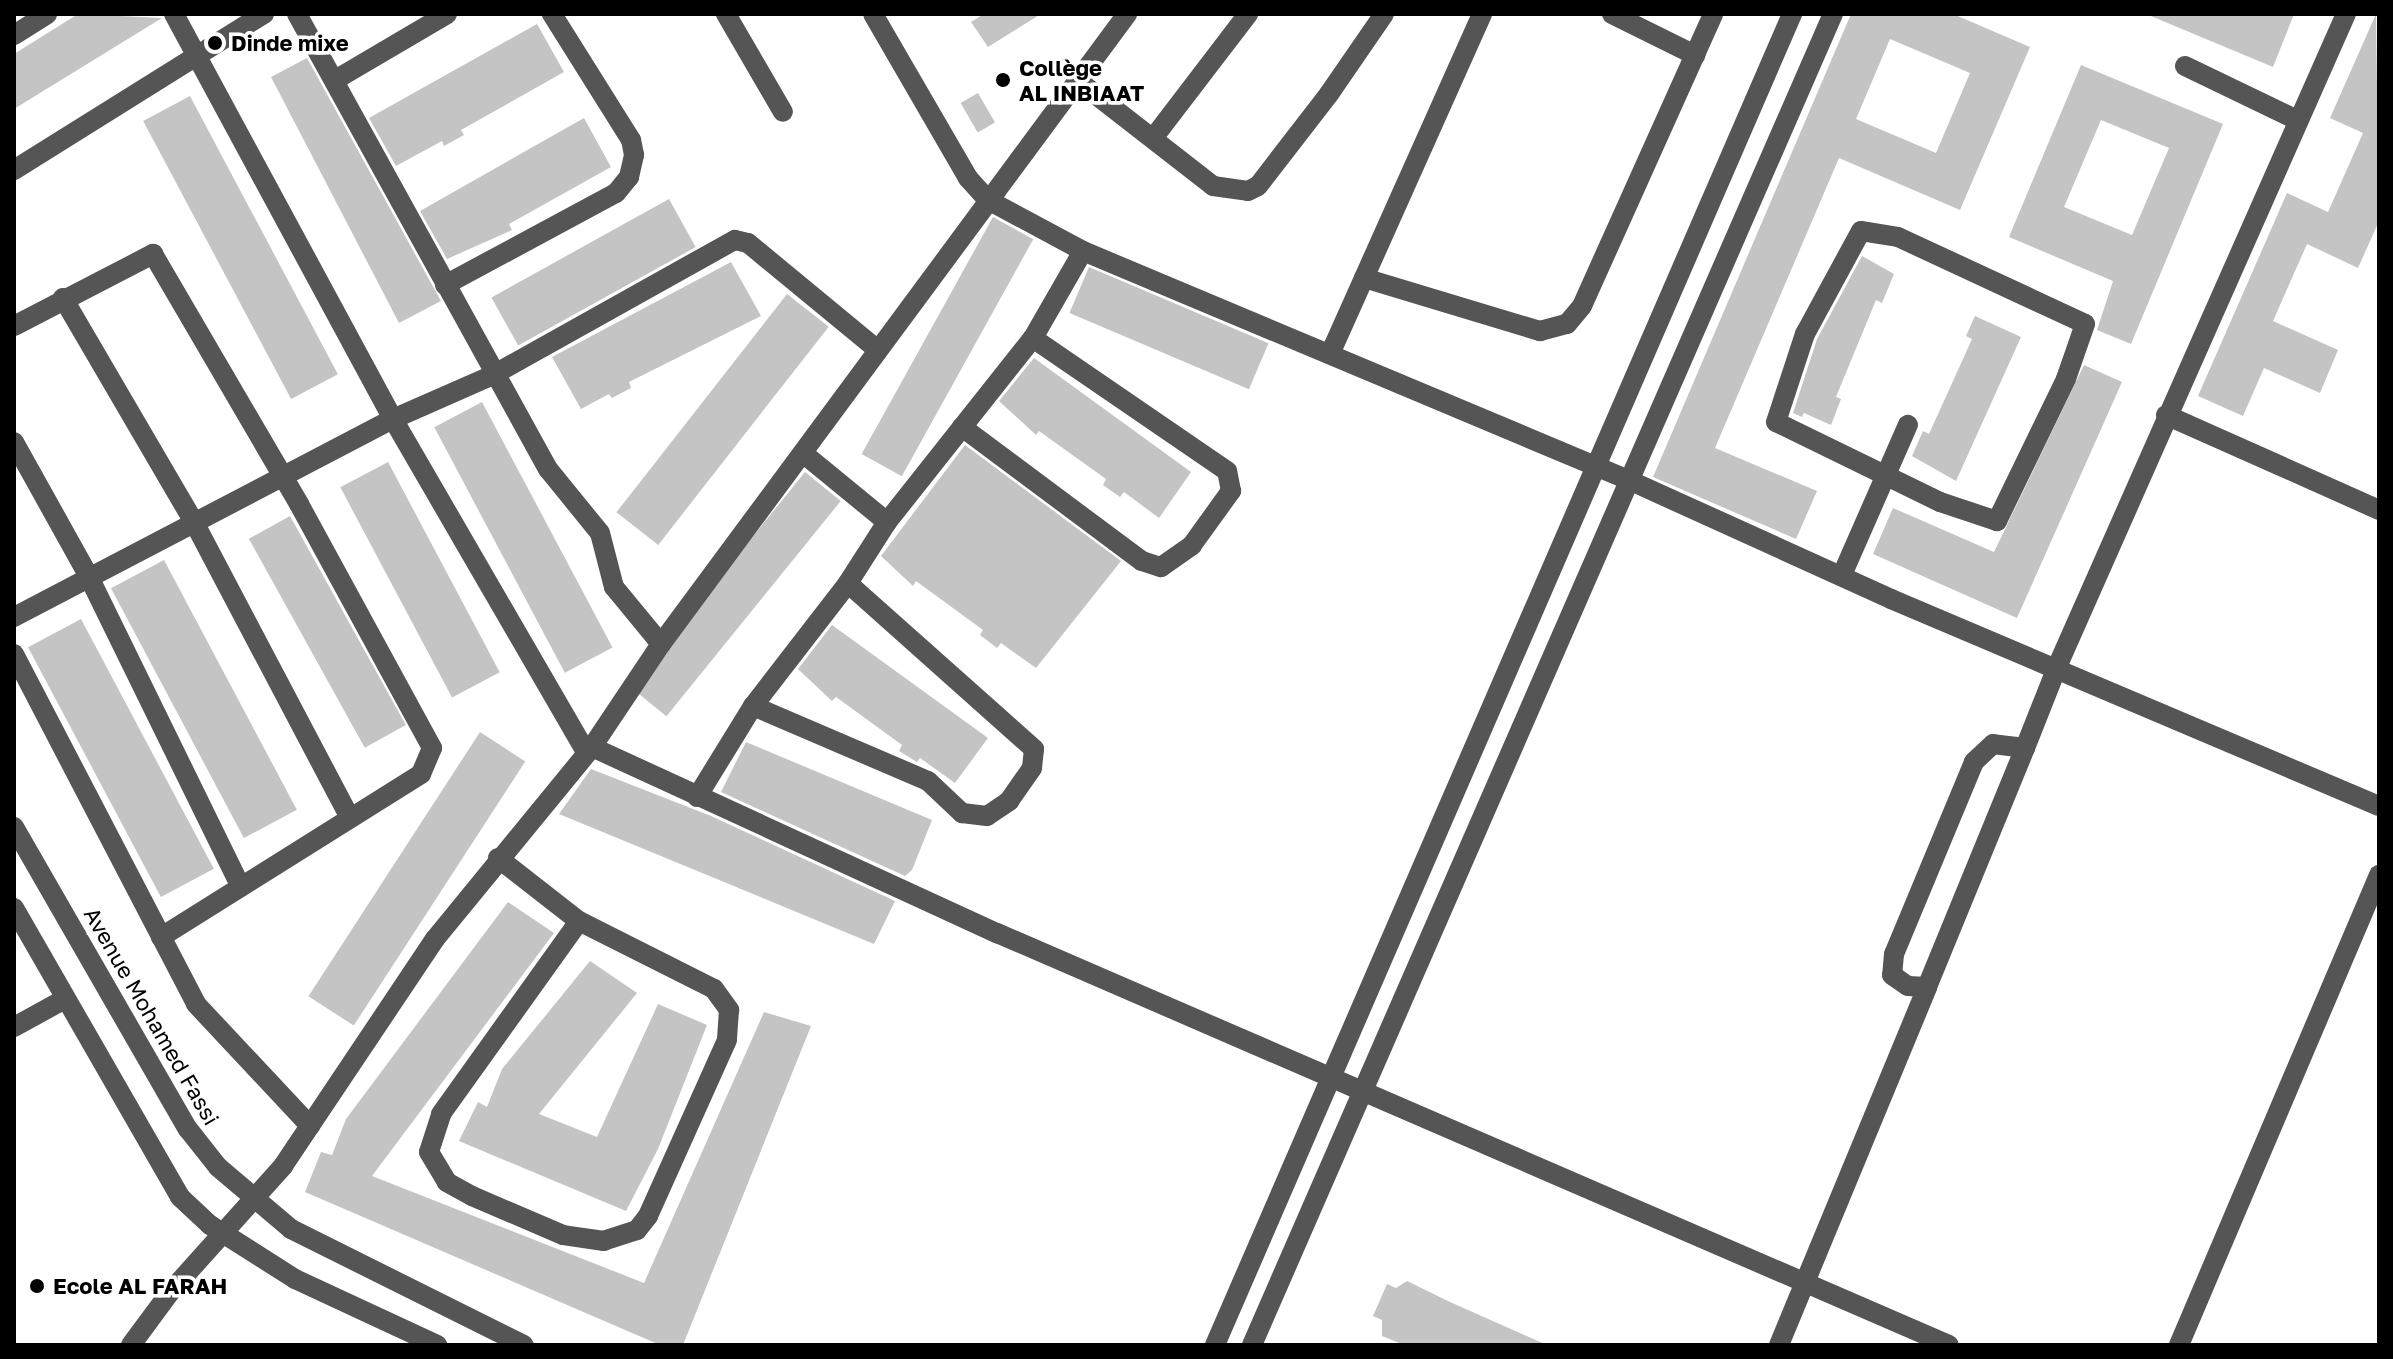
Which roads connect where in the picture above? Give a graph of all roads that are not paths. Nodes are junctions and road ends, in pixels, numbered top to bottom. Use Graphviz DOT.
graph roads {
  1 [pos="46,14"];
  2 [pos="174,14"];
  3 [pos="264,14"];
  4 [pos="297,14"];
  5 [pos="447,14"];
  6 [pos="552,14"];
  7 [pos="726,14"];
  8 [pos="873,14"];
  9 [pos="1127,14"];
  10 [pos="1248,14"];
  11 [pos="1384,14"];
  12 [pos="1482,14"];
  13 [pos="1612,14"];
  14 [pos="1713,14"];
  15 [pos="1792,14"];
  16 [pos="1833,14"];
  17 [pos="2346,14"];
  18 [pos="14,35"];
  19 [pos="1695,55"];
  20 [pos="199,58"];
  21 [pos="2185,66"];
  22 [pos="335,80"];
  23 [pos="1077,80"];
  24 [pos="783,112"];
  25 [pos="2297,120"];
  26 [pos="1154,137"];
  27 [pos="14,170"];
  28 [pos="988,200"];
  29 [pos="1083,251"];
  30 [pos="1364,278"];
  31 [pos="445,285"];
  32 [pos="63,298"];
  33 [pos="14,326"];
  34 [pos="1033,338"];
  35 [pos="878,350"];
  36 [pos="1330,354"];
  37 [pos="493,375"];
  38 [pos="2166,415"];
  39 [pos="393,419"];
  40 [pos="1908,425"];
  41 [pos="962,427"];
  42 [pos="14,442"];
  43 [pos="805,455"];
  44 [pos="1597,467"];
  45 [pos="1886,477"];
  46 [pos="280,478"];
  47 [pos="1631,481"];
  48 [pos="2379,510"];
  49 [pos="887,522"];
  50 [pos="195,524"];
  51 [pos="1842,575"];
  52 [pos="89,577"];
  53 [pos="848,583"];
  54 [pos="14,617"];
  55 [pos="661,644"];
  56 [pos="14,654"];
  57 [pos="2057,667"];
  58 [pos="753,706"];
  59 [pos="2025,748"];
  60 [pos="590,750"];
  61 [pos="697,797"];
  62 [pos="2379,806"];
  63 [pos="350,818"];
  64 [pos="14,827"];
  65 [pos="498,858"];
  66 [pos="2379,875"];
  67 [pos="241,887"];
  68 [pos="14,908"];
  69 [pos="579,921"];
  70 [pos="161,937"];
  71 [pos="1927,987"];
  72 [pos="65,999"];
  73 [pos="14,1027"];
  74 [pos="1334,1075"];
  75 [pos="1364,1089"];
  76 [pos="310,1126"];
  77 [pos="251,1200"];
  78 [pos="222,1233"];
  79 [pos="1805,1285"];
  80 [pos="131,1345"];
  81 [pos="437,1345"];
  82 [pos="524,1345"];
  83 [pos="1215,1345"];
  84 [pos="1252,1345"];
  85 [pos="1779,1345"];
  86 [pos="1949,1345"];
  87 [pos="2179,1345"];
  1 -- 18 [label="street"];
  2 -- 20 [label="street"];
  3 -- 20 [label="street"];
  4 -- 22 [label="street"];
  5 -- 22 [label="street"];
  6 -- 31 [label="street"];
  7 -- 24 [label="street"];
  8 -- 28 [label="street"];
  9 -- 23 [label="street"];
  10 -- 26 [label="street"];
  11 -- 26 [label="street"];
  12 -- 30 [label="street"];
  13 -- 19 [label="street"];
  14 -- 19 [label="street"];
  15 -- 44 [label="street"];
  16 -- 47 [label="street"];
  17 -- 25 [label="street"];
  19 -- 30 [label="street"];
  20 -- 27 [label="street"];
  20 -- 39 [label="street"];
  21 -- 25 [label="street"];
  22 -- 31 [label="street"];
  23 -- 26 [label="street"];
  23 -- 28 [label="street"];
  25 -- 38 [label="street"];
  28 -- 29 [label="street"];
  28 -- 35 [label="street"];
  29 -- 34 [label="street"];
  29 -- 36 [label="street"];
  30 -- 36 [label="street"];
  31 -- 37 [label="street"];
  32 -- 33 [label="street"];
  32 -- 46 [label="street"];
  32 -- 50 [label="street"];
  34 -- 41 [label="street"];
  34 -- 41 [label="street"];
  35 -- 37 [label="street"];
  35 -- 43 [label="street"];
  36 -- 44 [label="street"];
  37 -- 39 [label="street"];
  37 -- 55 [label="street"];
  38 -- 48 [label="street"];
  38 -- 57 [label="street"];
  39 -- 46 [label="street"];
  39 -- 60 [label="street"];
  40 -- 45 [label="street"];
  41 -- 49 [label="street"];
  42 -- 52 [label="street"];
  43 -- 49 [label="street"];
  43 -- 55 [label="street"];
  44 -- 47 [label="street"];
  44 -- 74 [label="street"];
  45 -- 45 [label="street"];
  45 -- 51 [label="street"];
  46 -- 50 [label="street"];
  46 -- 63 [label="street"];
  47 -- 51 [label="street"];
  47 -- 75 [label="street"];
  49 -- 53 [label="street"];
  50 -- 52 [label="street"];
  50 -- 63 [label="street"];
  51 -- 57 [label="street"];
  52 -- 54 [label="street"];
  52 -- 67 [label="street"];
  53 -- 58 [label="street"];
  53 -- 58 [label="street"];
  55 -- 60 [label="street"];
  56 -- 70 [label="street"];
  57 -- 59 [label="street"];
  57 -- 62 [label="street"];
  58 -- 61 [label="street"];
  59 -- 71 [label="street"];
  59 -- 71 [label="street"];
  60 -- 61 [label="street"];
  60 -- 65 [label="street"];
  61 -- 74 [label="street"];
  63 -- 67 [label="street"];
  64 -- 77 [label="street, Avenue Mohamed Fassi"];
  65 -- 69 [label="street"];
  65 -- 76 [label="street"];
  66 -- 87 [label="street"];
  67 -- 70 [label="street"];
  68 -- 72 [label="street"];
  69 -- 69 [label="street"];
  70 -- 76 [label="street"];
  71 -- 79 [label="street"];
  72 -- 73 [label="street"];
  72 -- 78 [label="street"];
  74 -- 75 [label="street"];
  74 -- 83 [label="street"];
  75 -- 79 [label="street"];
  75 -- 84 [label="street"];
  76 -- 77 [label="street"];
  77 -- 78 [label="street"];
  77 -- 82 [label="street, Avenue Mohamed Fassi"];
  78 -- 80 [label="street"];
  78 -- 81 [label="street"];
  79 -- 85 [label="street"];
  79 -- 86 [label="street"];
}
